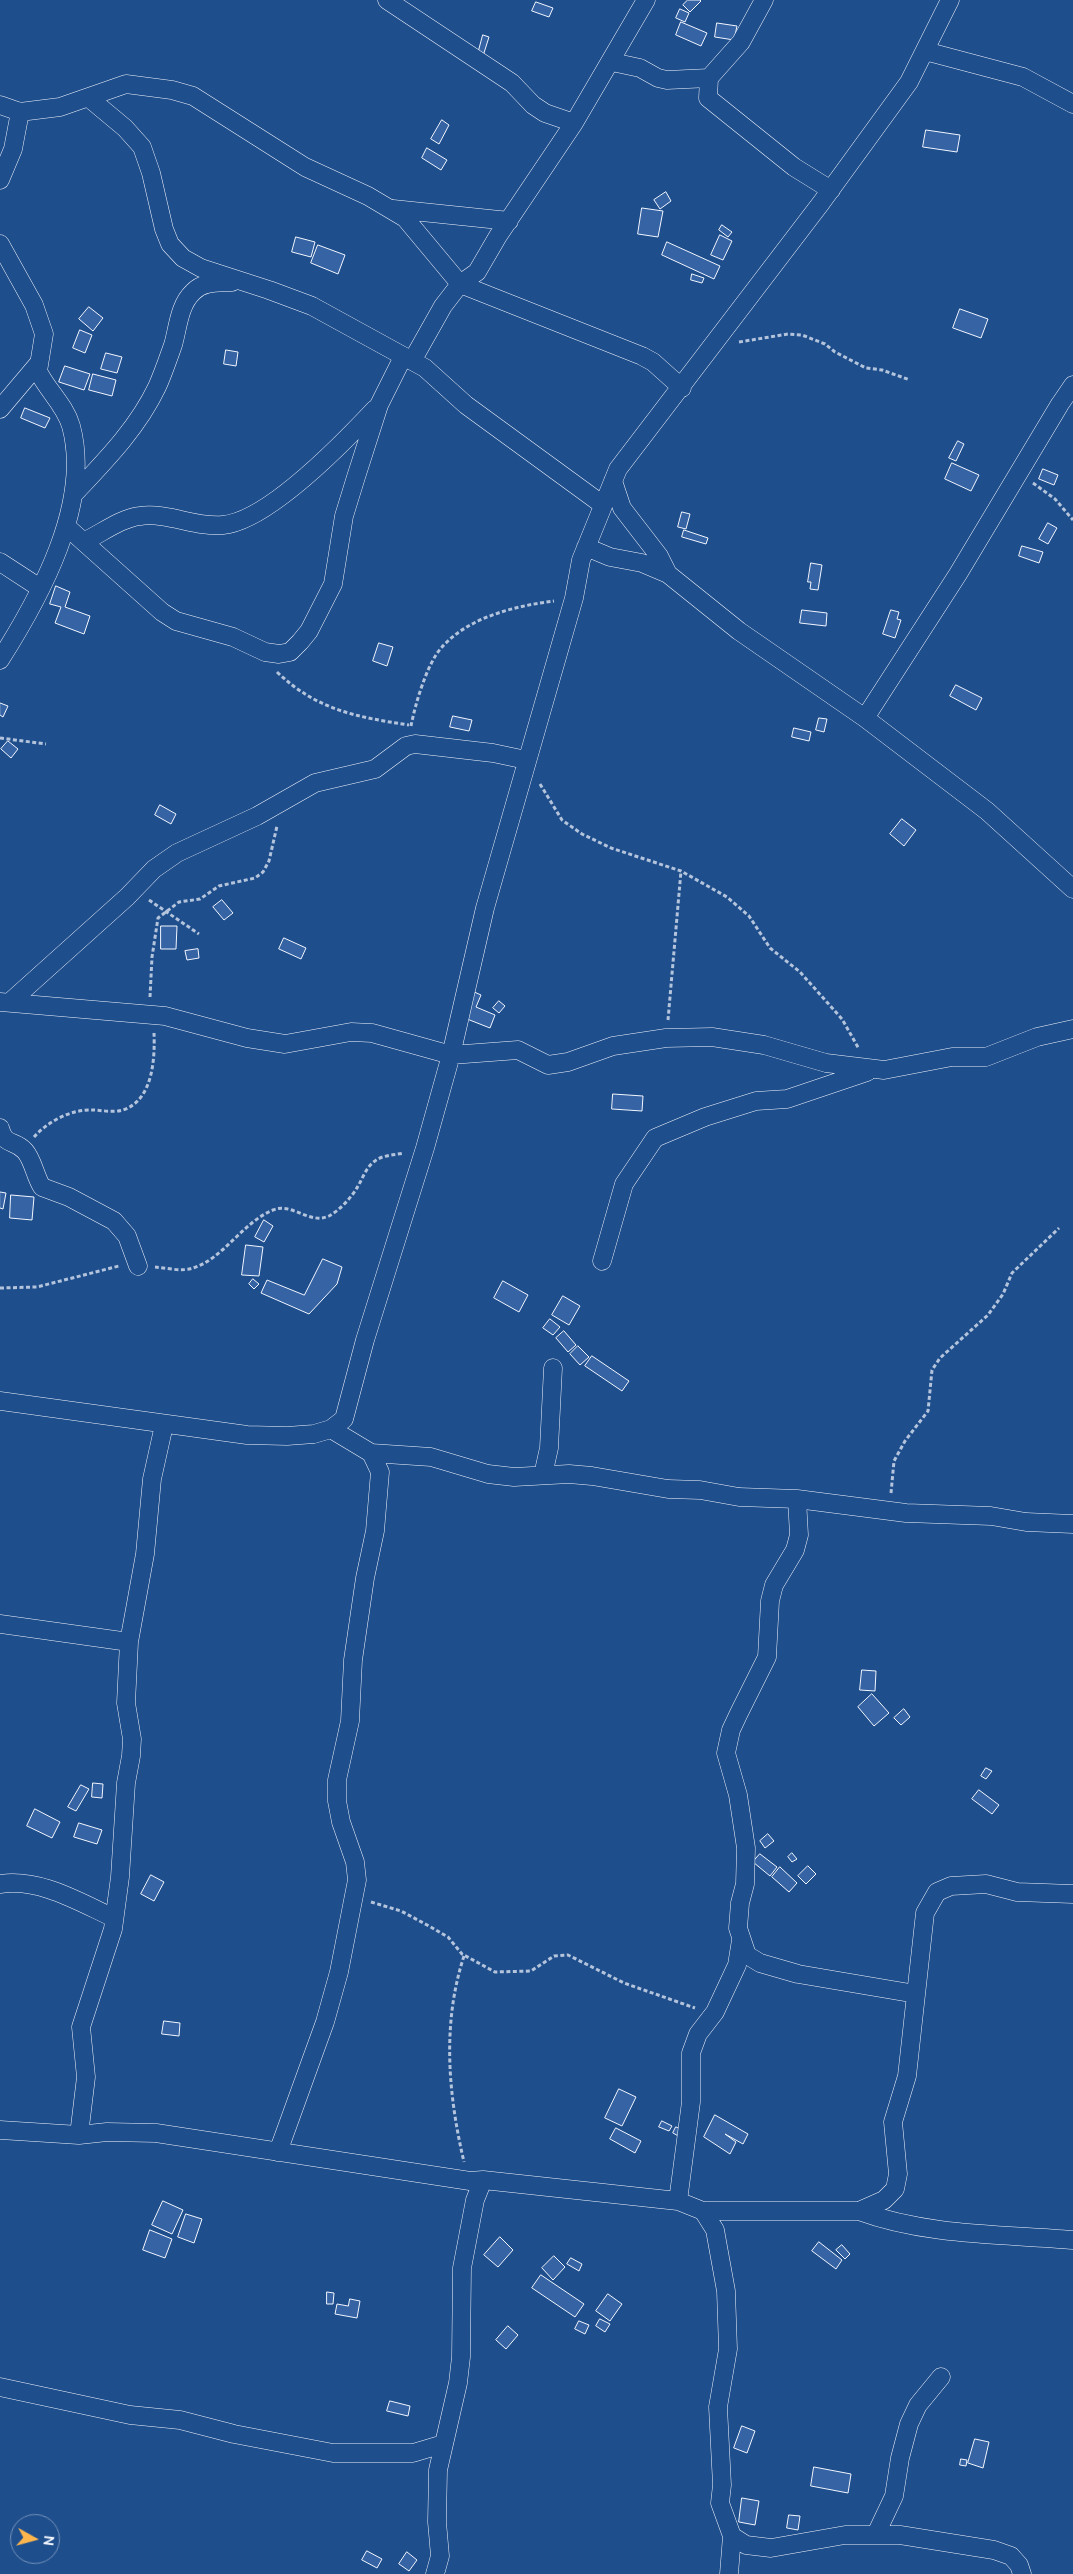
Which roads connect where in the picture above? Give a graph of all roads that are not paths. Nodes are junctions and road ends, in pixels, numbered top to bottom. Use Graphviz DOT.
graph roads {
  1 [pos="387,0"];
  2 [pos="646,0"];
  3 [pos="764,0"];
  4 [pos="950,0"];
  5 [pos="926,51"];
  6 [pos="612,62"];
  7 [pos="709,78"];
  8 [pos="89,98"];
  9 [pos="1073,104"];
  10 [pos="0,105"];
  11 [pos="20,112"];
  12 [pos="574,123"];
  13 [pos="0,180"];
  14 [pos="831,190"];
  15 [pos="389,208"];
  16 [pos="509,221"];
  17 [pos="0,244"];
  18 [pos="243,282"];
  19 [pos="460,284"];
  20 [pos="408,359"];
  21 [pos="38,364"];
  22 [pos="1073,385"];
  23 [pos="682,388"];
  24 [pos="379,404"];
  25 [pos="0,409"];
  26 [pos="613,481"];
  27 [pos="73,495"];
  28 [pos="603,505"];
  29 [pos="67,527"];
  30 [pos="84,541"];
  31 [pos="586,547"];
  32 [pos="0,562"];
  33 [pos="668,574"];
  34 [pos="40,588"];
  35 [pos="0,660"];
  36 [pos="865,718"];
  37 [pos="526,760"];
  38 [pos="1073,889"];
  39 [pos="5,1002"];
  40 [pos="1073,1029"];
  41 [pos="451,1055"];
  42 [pos="872,1070"];
  43 [pos="3,1138"];
  44 [pos="602,1261"];
  45 [pos="138,1266"];
  46 [pos="554,1368"];
  47 [pos="0,1401"];
  48 [pos="164,1424"];
  49 [pos="331,1429"];
  50 [pos="371,1453"];
  51 [pos="543,1476"];
  52 [pos="797,1499"];
  53 [pos="1073,1524"];
  54 [pos="0,1624"];
  55 [pos="129,1642"];
  56 [pos="0,1884"];
  57 [pos="1073,1894"];
  58 [pos="114,1918"];
  59 [pos="741,1940"];
  60 [pos="916,1994"];
  61 [pos="0,2130"];
  62 [pos="79,2135"];
  63 [pos="278,2152"];
  64 [pos="477,2181"];
  65 [pos="678,2201"];
  66 [pos="703,2211"];
  67 [pos="859,2211"];
  68 [pos="1073,2240"];
  69 [pos="941,2377"];
  70 [pos="0,2387"];
  71 [pos="443,2444"];
  72 [pos="876,2534"];
  73 [pos="732,2536"];
  74 [pos="435,2574"];
  75 [pos="729,2574"];
  76 [pos="1022,2574"];
  1 -- 12 [label="street"];
  2 -- 6 [label="street"];
  3 -- 7 [label="street"];
  4 -- 5 [label="street"];
  5 -- 9 [label="street"];
  5 -- 14 [label="street"];
  6 -- 7 [label="street"];
  6 -- 12 [label="street"];
  7 -- 14 [label="street"];
  8 -- 11 [label="street"];
  8 -- 15 [label="street"];
  8 -- 18 [label="street"];
  10 -- 11 [label="street"];
  11 -- 13 [label="street"];
  12 -- 16 [label="street"];
  14 -- 23 [label="street"];
  15 -- 16 [label="street"];
  15 -- 19 [label="street"];
  16 -- 19 [label="street"];
  17 -- 21 [label="street"];
  18 -- 20 [label="street"];
  18 -- 27 [label="street"];
  19 -- 20 [label="street"];
  19 -- 23 [label="street"];
  20 -- 24 [label="street"];
  20 -- 28 [label="street"];
  21 -- 25 [label="street"];
  21 -- 27 [label="street"];
  22 -- 36 [label="street"];
  23 -- 26 [label="street"];
  24 -- 30 [label="street"];
  24 -- 30 [label="street"];
  26 -- 28 [label="street"];
  26 -- 33 [label="street"];
  27 -- 29 [label="street"];
  28 -- 31 [label="street"];
  29 -- 30 [label="street"];
  29 -- 34 [label="street"];
  31 -- 33 [label="street"];
  31 -- 37 [label="street"];
  32 -- 34 [label="street"];
  33 -- 36 [label="street"];
  34 -- 35 [label="street"];
  36 -- 38 [label="street"];
  37 -- 39 [label="street"];
  37 -- 41 [label="street"];
  39 -- 41 [label="street"];
  40 -- 42 [label="street"];
  41 -- 42 [label="street"];
  41 -- 49 [label="street"];
  42 -- 44 [label="street"];
  43 -- 45 [label="street"];
  46 -- 51 [label="street"];
  47 -- 48 [label="street"];
  48 -- 49 [label="street"];
  48 -- 55 [label="street"];
  49 -- 50 [label="street"];
  50 -- 51 [label="street"];
  50 -- 63 [label="street"];
  51 -- 52 [label="street"];
  52 -- 53 [label="street"];
  52 -- 59 [label="street"];
  54 -- 55 [label="street"];
  55 -- 58 [label="street"];
  56 -- 58 [label="street"];
  57 -- 60 [label="street"];
  58 -- 62 [label="street"];
  59 -- 60 [label="street"];
  59 -- 65 [label="street"];
  60 -- 67 [label="street"];
  61 -- 62 [label="street"];
  62 -- 63 [label="street"];
  63 -- 64 [label="street"];
  64 -- 65 [label="street"];
  64 -- 71 [label="street"];
  65 -- 66 [label="street"];
  66 -- 67 [label="street"];
  66 -- 73 [label="street"];
  67 -- 68 [label="street"];
  69 -- 72 [label="street"];
  70 -- 71 [label="street"];
  71 -- 74 [label="street"];
  72 -- 73 [label="street"];
  72 -- 76 [label="street"];
  73 -- 75 [label="street"];
}
